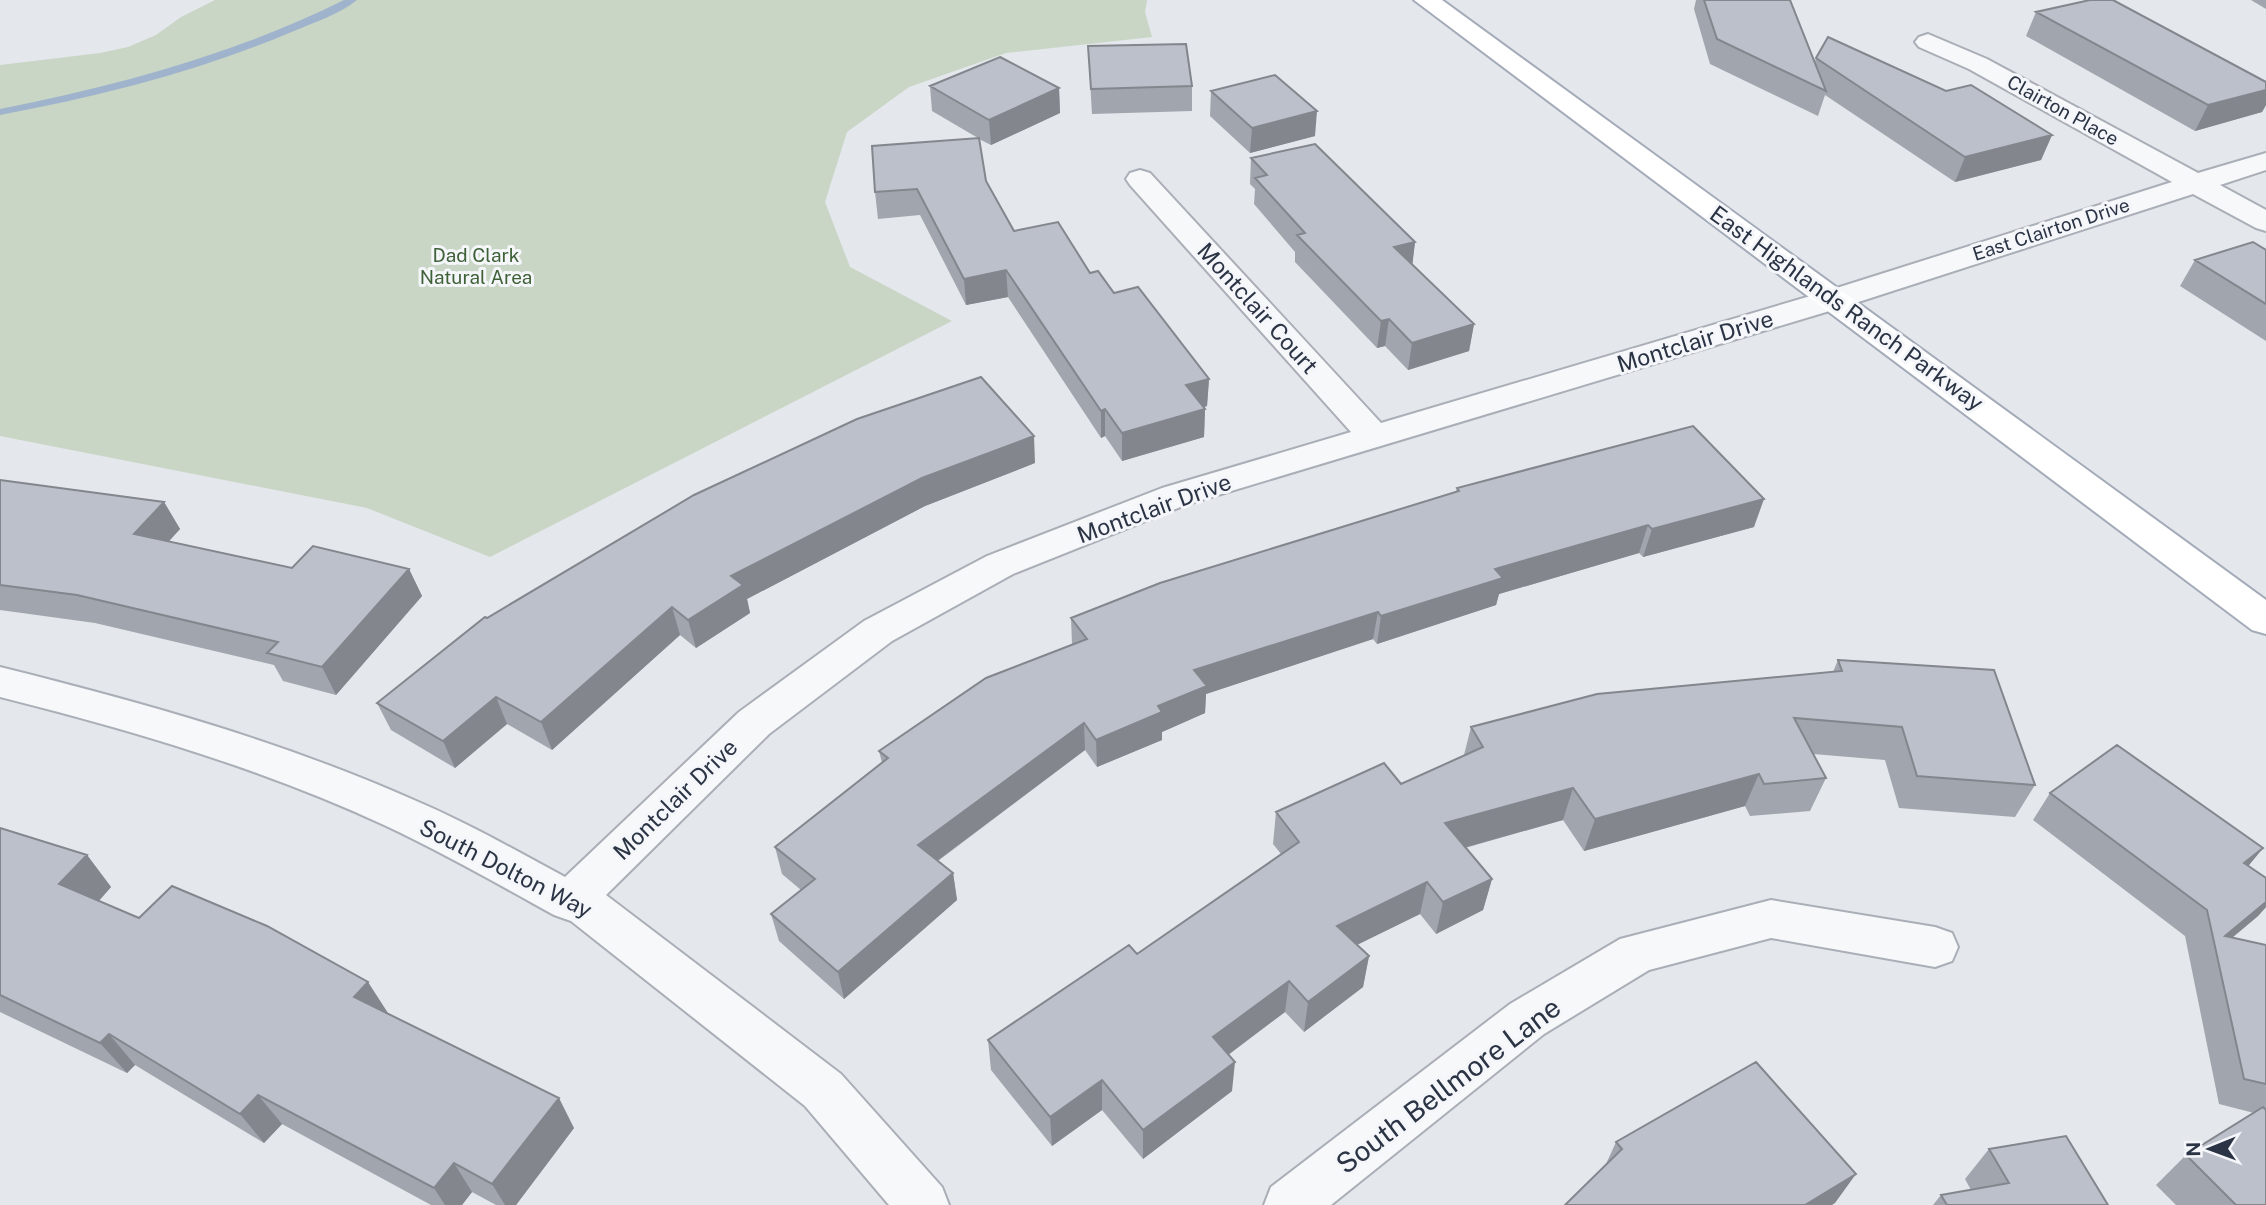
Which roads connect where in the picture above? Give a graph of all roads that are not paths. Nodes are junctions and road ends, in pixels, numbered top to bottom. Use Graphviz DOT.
graph roads {
  1 [pos="1426,0"];
  2 [pos="1928,42"];
  3 [pos="2266,161"];
  4 [pos="1140,179"];
  5 [pos="2196,183"];
  6 [pos="2266,222"];
  7 [pos="1835,299"];
  8 [pos="1376,438"];
  9 [pos="2266,620"];
  10 [pos="0,682"];
  11 [pos="570,901"];
  12 [pos="1935,947"];
  13 [pos="923,1205"];
  14 [pos="1290,1205"];
  1 -- 7 [label="main road, East Highlands Ranch Parkway"];
  2 -- 5 [label="street, Clairton Place"];
  3 -- 5 [label="street, East Clairton Drive"];
  4 -- 8 [label="street, Montclair Court"];
  5 -- 6 [label="street, Clairton Place"];
  5 -- 7 [label="street, East Clairton Drive"];
  7 -- 8 [label="street, Montclair Drive"];
  7 -- 9 [label="main road, East Highlands Ranch Parkway"];
  8 -- 11 [label="street, Montclair Drive"];
  10 -- 11 [label="street, South Dolton Way"];
  11 -- 13 [label="street, South Dolton Way"];
  12 -- 14 [label="street, South Bellmore Lane"];
}
